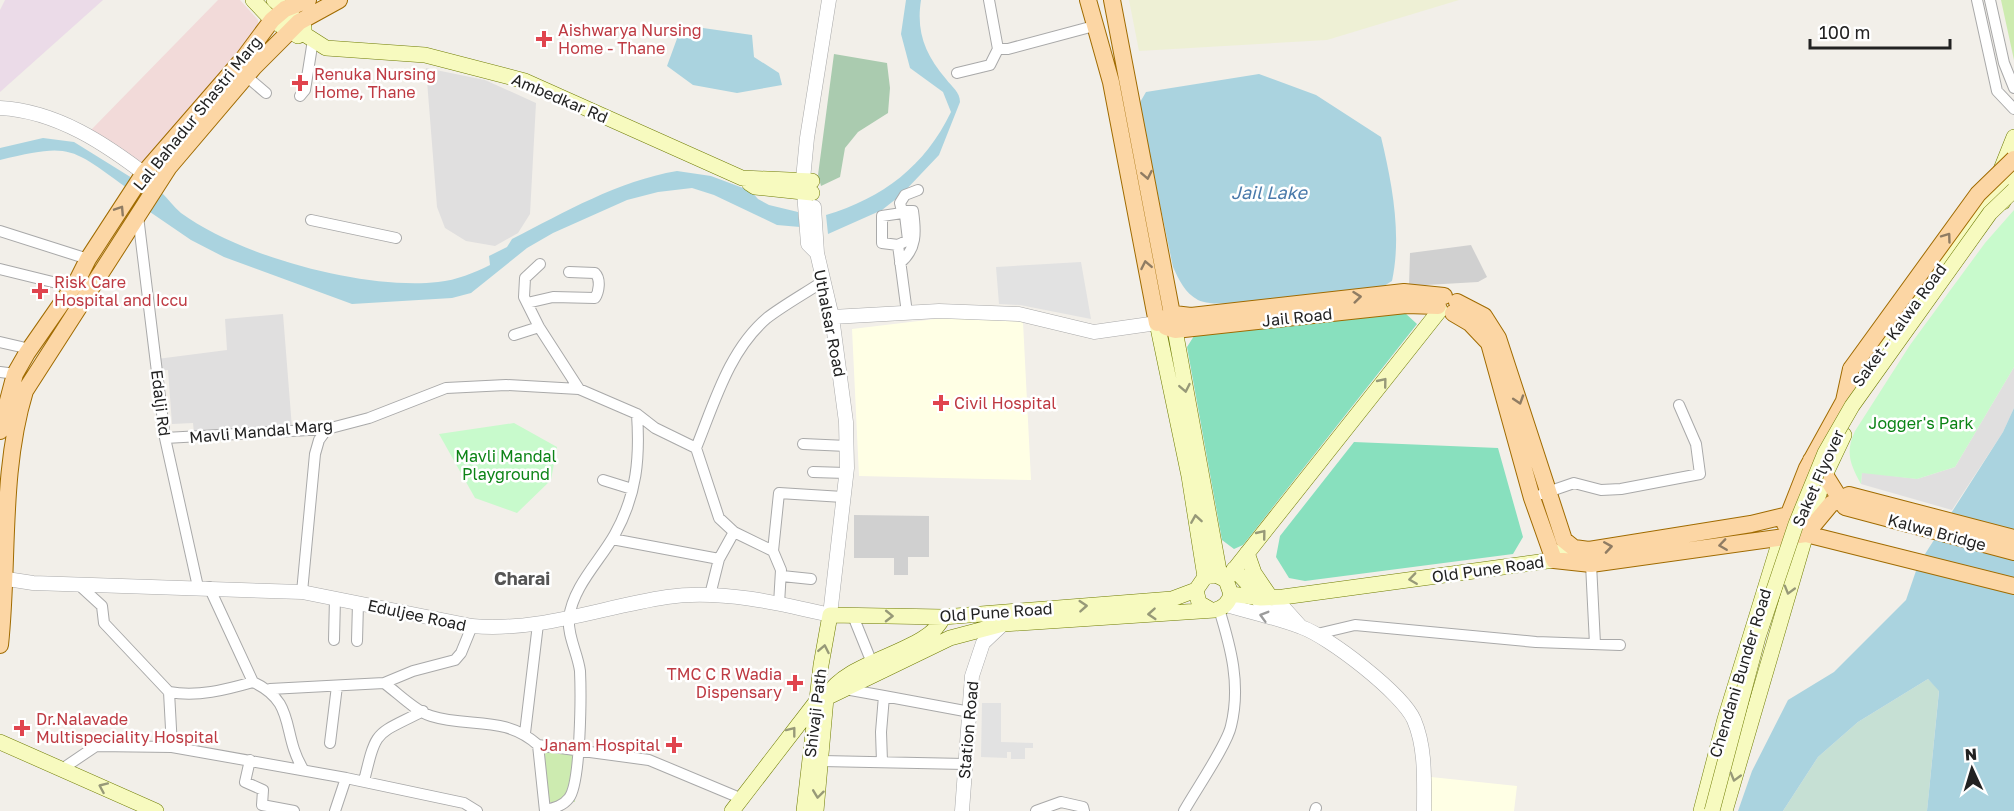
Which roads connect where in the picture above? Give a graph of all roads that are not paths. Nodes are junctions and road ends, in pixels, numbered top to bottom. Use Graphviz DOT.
graph roads {
  1 [pos="253,0"];
  2 [pos="308,0"];
  3 [pos="339,0"];
  4 [pos="829,0"];
  5 [pos="836,0"];
  6 [pos="989,0"];
  7 [pos="1088,0"];
  8 [pos="1101,0"];
  9 [pos="1112,0"];
  10 [pos="1977,0"];
  11 [pos="1990,0"];
  12 [pos="277,10"];
  13 [pos="1094,26"];
  14 [pos="827,30"];
  15 [pos="301,32"];
  16 [pos="998,49"];
  17 [pos="957,73"];
  18 [pos="246,76"];
  19 [pos="2014,88"];
  20 [pos="266,93"];
  21 [pos="300,96"];
  22 [pos="0,108"];
  23 [pos="2014,109"];
  24 [pos="1136,117"];
  25 [pos="2014,137"];
  26 [pos="2014,159"];
  27 [pos="144,173"];
  28 [pos="2014,174"];
  29 [pos="158,184"];
  30 [pos="808,187"];
  31 [pos="918,190"];
  32 [pos="2014,190"];
  33 [pos="138,216"];
  34 [pos="311,220"];
  35 [pos="0,231"];
  36 [pos="396,238"];
  37 [pos="898,245"];
  38 [pos="900,263"];
  39 [pos="95,264"];
  40 [pos="540,264"];
  41 [pos="0,269"];
  42 [pos="569,272"];
  43 [pos="80,282"];
  44 [pos="822,282"];
  45 [pos="527,303"];
  46 [pos="1447,306"];
  47 [pos="907,313"];
  48 [pos="832,317"];
  49 [pos="1174,322"];
  50 [pos="1157,323"];
  51 [pos="539,327"];
  52 [pos="514,335"];
  53 [pos="0,342"];
  54 [pos="30,349"];
  55 [pos="8,373"];
  56 [pos="579,389"];
  57 [pos="1844,401"];
  58 [pos="1679,405"];
  59 [pos="637,414"];
  60 [pos="327,429"];
  61 [pos="0,431"];
  62 [pos="165,438"];
  63 [pos="803,444"];
  64 [pos="846,446"];
  65 [pos="696,448"];
  66 [pos="1811,460"];
  67 [pos="813,472"];
  68 [pos="846,473"];
  69 [pos="1825,475"];
  70 [pos="603,480"];
  71 [pos="632,489"];
  72 [pos="1549,492"];
  73 [pos="843,497"];
  74 [pos="0,498"];
  75 [pos="1532,498"];
  76 [pos="1839,499"];
  77 [pos="1861,505"];
  78 [pos="1788,515"];
  79 [pos="734,532"];
  80 [pos="1806,534"];
  81 [pos="1781,537"];
  82 [pos="2014,538"];
  83 [pos="612,539"];
  84 [pos="1568,544"];
  85 [pos="773,551"];
  86 [pos="2014,552"];
  87 [pos="1247,554"];
  88 [pos="719,559"];
  89 [pos="1554,560"];
  90 [pos="1591,564"];
  91 [pos="782,576"];
  92 [pos="2,578"];
  93 [pos="811,579"];
  94 [pos="78,584"];
  95 [pos="2014,586"];
  96 [pos="204,587"];
  97 [pos="1220,591"];
  98 [pos="302,592"];
  99 [pos="710,595"];
  100 [pos="335,598"];
  101 [pos="1274,600"];
  102 [pos="358,603"];
  103 [pos="778,604"];
  104 [pos="830,615"];
  105 [pos="853,616"];
  106 [pos="943,617"];
  107 [pos="568,620"];
  108 [pos="538,624"];
  109 [pos="1003,624"];
  110 [pos="472,626"];
  111 [pos="1301,627"];
  112 [pos="1317,634"];
  113 [pos="334,640"];
  114 [pos="357,641"];
  115 [pos="1595,644"];
  116 [pos="0,645"];
  117 [pos="1620,645"];
  118 [pos="872,663"];
  119 [pos="253,682"];
  120 [pos="384,684"];
  121 [pos="337,686"];
  122 [pos="270,689"];
  123 [pos="845,689"];
  124 [pos="169,692"];
  125 [pos="884,696"];
  126 [pos="821,700"];
  127 [pos="423,711"];
  128 [pos="970,712"];
  129 [pos="525,733"];
  130 [pos="0,742"];
  131 [pos="330,743"];
  132 [pos="538,745"];
  133 [pos="172,747"];
  134 [pos="578,750"];
  135 [pos="250,760"];
  136 [pos="822,761"];
  137 [pos="882,762"];
  138 [pos="965,764"];
  139 [pos="62,769"];
  140 [pos="303,769"];
  141 [pos="346,778"];
  142 [pos="364,781"];
  143 [pos="736,805"];
  144 [pos="279,810"];
  145 [pos="156,811"];
  146 [pos="294,811"];
  147 [pos="335,811"];
  148 [pos="477,811"];
  149 [pos="545,811"];
  150 [pos="804,811"];
  151 [pos="816,811"];
  152 [pos="962,811"];
  153 [pos="1036,811"];
  154 [pos="1084,811"];
  155 [pos="1184,811"];
  156 [pos="1424,811"];
  157 [pos="1701,811"];
  158 [pos="1712,811"];
  159 [pos="1725,811"];
  1 -- 12 [label="main road, Ambedkar Rd"];
  2 -- 12 [label="main road"];
  3 -- 15 [label="main road, Lal Bahadur Shastri Marg"];
  4 -- 14 [label="street"];
  5 -- 14 [label="street"];
  6 -- 16 [label="street"];
  7 -- 13 [label="main road"];
  8 -- 24 [label="main road"];
  9 -- 24 [label="main road"];
  10 -- 23 [label="street"];
  11 -- 19 [label="street"];
  12 -- 15 [label="main road, Ambedkar Rd"];
  12 -- 27 [label="main road, Lal Bahadur Shastri Marg"];
  13 -- 16 [label="street"];
  50 -- 13 [label="main road, one-way"];
  14 -- 30 [label="street"];
  15 -- 18 [label="main road, Lal Bahadur Shastri Marg"];
  15 -- 21 [label="street"];
  15 -- 30 [label="main road, Ambedkar Rd"];
  16 -- 17 [label="street"];
  18 -- 20 [label="street"];
  18 -- 29 [label="main road, Lal Bahadur Shastri Marg"];
  22 -- 27 [label="street"];
  24 -- 49 [label="main road, one-way"];
  25 -- 57 [label="main road, Saket - Kalwa Road"];
  57 -- 26 [label="main road, one-way, bridge"];
  27 -- 29 [label="street"];
  39 -- 27 [label="main road, Lal Bahadur Shastri Marg, one-way"];
  28 -- 69 [label="main road, Saket - Kalwa Road"];
  29 -- 33 [label="main road, Lal Bahadur Shastri Marg"];
  30 -- 44 [label="street, Uthalsar Road"];
  31 -- 38 [label="street"];
  32 -- 158 [label="main road, Saket Flyover, bridge"];
  33 -- 39 [label="main road, Lal Bahadur Shastri Marg"];
  33 -- 62 [label="street, Edalji Rd"];
  34 -- 36 [label="street"];
  35 -- 39 [label="street"];
  37 -- 38 [label="street"];
  38 -- 47 [label="street"];
  39 -- 43 [label="main road, Lal Bahadur Shastri Marg"];
  39 -- 92 [label="main road, Lal Bahadur Shastri Marg"];
  40 -- 45 [label="street"];
  41 -- 43 [label="street"];
  42 -- 45 [label="street"];
  43 -- 54 [label="main road, Lal Bahadur Shastri Marg"];
  43 -- 74 [label="main road"];
  44 -- 48 [label="street, Uthalsar Road"];
  44 -- 65 [label="street"];
  45 -- 51 [label="street"];
  46 -- 49 [label="main road, Old Pune Road"];
  46 -- 72 [label="main road, Old Pune Road, one-way"];
  46 -- 75 [label="main road"];
  87 -- 46 [label="main road, one-way"];
  47 -- 48 [label="street"];
  47 -- 50 [label="street"];
  48 -- 64 [label="street, Uthalsar Road"];
  49 -- 50 [label="main road"];
  49 -- 97 [label="main road, one-way"];
  97 -- 50 [label="main road, one-way"];
  51 -- 52 [label="street"];
  51 -- 56 [label="street"];
  53 -- 54 [label="street"];
  54 -- 55 [label="main road, Lal Bahadur Shastri Marg"];
  55 -- 61 [label="main road, Lal Bahadur Shastri Marg"];
  56 -- 59 [label="street, Mavli Mandal Marg"];
  56 -- 60 [label="street, Mavli Mandal Marg"];
  57 -- 66 [label="main road, Saket - Kalwa Road"];
  58 -- 72 [label="street"];
  59 -- 65 [label="street, Mavli Mandal Marg"];
  59 -- 71 [label="street"];
  60 -- 62 [label="street, Mavli Mandal Marg"];
  60 -- 98 [label="street"];
  62 -- 96 [label="street, Edalji Rd"];
  63 -- 64 [label="street"];
  64 -- 68 [label="street, Uthalsar Road"];
  65 -- 79 [label="street"];
  66 -- 69 [label="main road"];
  66 -- 78 [label="main road, Saket - Kalwa Road"];
  67 -- 68 [label="street"];
  68 -- 73 [label="street, Uthalsar Road"];
  69 -- 76 [label="main road"];
  69 -- 80 [label="main road, Saket - Kalwa Road"];
  70 -- 71 [label="street"];
  71 -- 83 [label="street"];
  72 -- 75 [label="street"];
  72 -- 84 [label="main road, Old Pune Road"];
  73 -- 85 [label="street"];
  73 -- 104 [label="street, Uthalsar Road"];
  75 -- 89 [label="main road"];
  76 -- 77 [label="main road"];
  76 -- 80 [label="main road"];
  77 -- 82 [label="main road, Kalwa Bridge"];
  77 -- 86 [label="main road, Kalwa Bridge"];
  78 -- 81 [label="main road"];
  84 -- 78 [label="main road, one-way"];
  79 -- 85 [label="street"];
  79 -- 88 [label="street"];
  80 -- 81 [label="main road, Old Pune Road"];
  80 -- 95 [label="main road"];
  80 -- 159 [label="main road, one-way"];
  81 -- 90 [label="main road, Old Pune Road, one-way"];
  81 -- 157 [label="main road, Chendani Bunder Road"];
  83 -- 88 [label="street"];
  83 -- 107 [label="street"];
  84 -- 89 [label="main road"];
  85 -- 91 [label="street"];
  87 -- 97 [label="main road"];
  87 -- 101 [label="main road"];
  88 -- 99 [label="street"];
  89 -- 90 [label="main road, Old Pune Road"];
  89 -- 101 [label="main road, Old Pune Road, one-way"];
  90 -- 115 [label="street"];
  91 -- 93 [label="street"];
  91 -- 103 [label="street"];
  92 -- 94 [label="street, Eduljee Road"];
  92 -- 116 [label="main road, Lal Bahadur Shastri Marg"];
  94 -- 96 [label="street, Eduljee Road"];
  94 -- 124 [label="street"];
  96 -- 98 [label="street, Eduljee Road"];
  96 -- 119 [label="street, Edalji Rd"];
  97 -- 101 [label="main road, Old Pune Road"];
  97 -- 101 [label="main road"];
  97 -- 101 [label="street"];
  106 -- 97 [label="main road, Old Pune Road, one-way"];
  97 -- 109 [label="main road, Old Pune Road, one-way"];
  111 -- 97 [label="street, one-way"];
  97 -- 155 [label="street"];
  98 -- 100 [label="street, Eduljee Road"];
  99 -- 103 [label="street, Eduljee Road"];
  99 -- 107 [label="street, Eduljee Road"];
  100 -- 102 [label="street, Eduljee Road"];
  100 -- 113 [label="street"];
  101 -- 111 [label="street"];
  102 -- 110 [label="street, Eduljee Road"];
  102 -- 114 [label="street"];
  103 -- 104 [label="street, Eduljee Road"];
  104 -- 105 [label="main road, Old Pune Road"];
  126 -- 104 [label="main road, Shivaji Path, one-way"];
  105 -- 106 [label="main road, Old Pune Road, one-way"];
  105 -- 118 [label="street"];
  106 -- 118 [label="main road"];
  107 -- 108 [label="street, Eduljee Road"];
  107 -- 134 [label="street"];
  108 -- 110 [label="street, Eduljee Road"];
  108 -- 129 [label="street"];
  109 -- 123 [label="main road, Old Pune Road"];
  109 -- 128 [label="street, Station Road"];
  110 -- 120 [label="street"];
  111 -- 112 [label="street"];
  112 -- 115 [label="street"];
  112 -- 156 [label="street"];
  115 -- 117 [label="street"];
  118 -- 126 [label="main road"];
  119 -- 122 [label="street"];
  119 -- 124 [label="street"];
  120 -- 121 [label="street"];
  120 -- 127 [label="street"];
  121 -- 122 [label="street"];
  121 -- 131 [label="street"];
  122 -- 140 [label="street"];
  123 -- 125 [label="street"];
  123 -- 126 [label="main road, Old Pune Road"];
  124 -- 133 [label="street"];
  125 -- 128 [label="street"];
  125 -- 137 [label="street"];
  126 -- 136 [label="main road"];
  143 -- 126 [label="main road, one-way"];
  126 -- 150 [label="main road, Shivaji Path"];
  127 -- 129 [label="street"];
  127 -- 142 [label="street"];
  128 -- 138 [label="street, Station Road"];
  129 -- 132 [label="street"];
  130 -- 139 [label="main road"];
  132 -- 134 [label="street"];
  132 -- 149 [label="street"];
  133 -- 135 [label="street"];
  133 -- 139 [label="street"];
  134 -- 143 [label="street"];
  134 -- 149 [label="street"];
  135 -- 140 [label="street"];
  135 -- 144 [label="street"];
  136 -- 137 [label="street"];
  136 -- 151 [label="main road, one-way"];
  137 -- 138 [label="street"];
  138 -- 152 [label="street, Station Road"];
  145 -- 139 [label="main road, one-way"];
  140 -- 141 [label="street"];
  141 -- 142 [label="street"];
  141 -- 147 [label="street"];
  142 -- 148 [label="street"];
  144 -- 146 [label="street"];
  153 -- 154 [label="street"];
}
